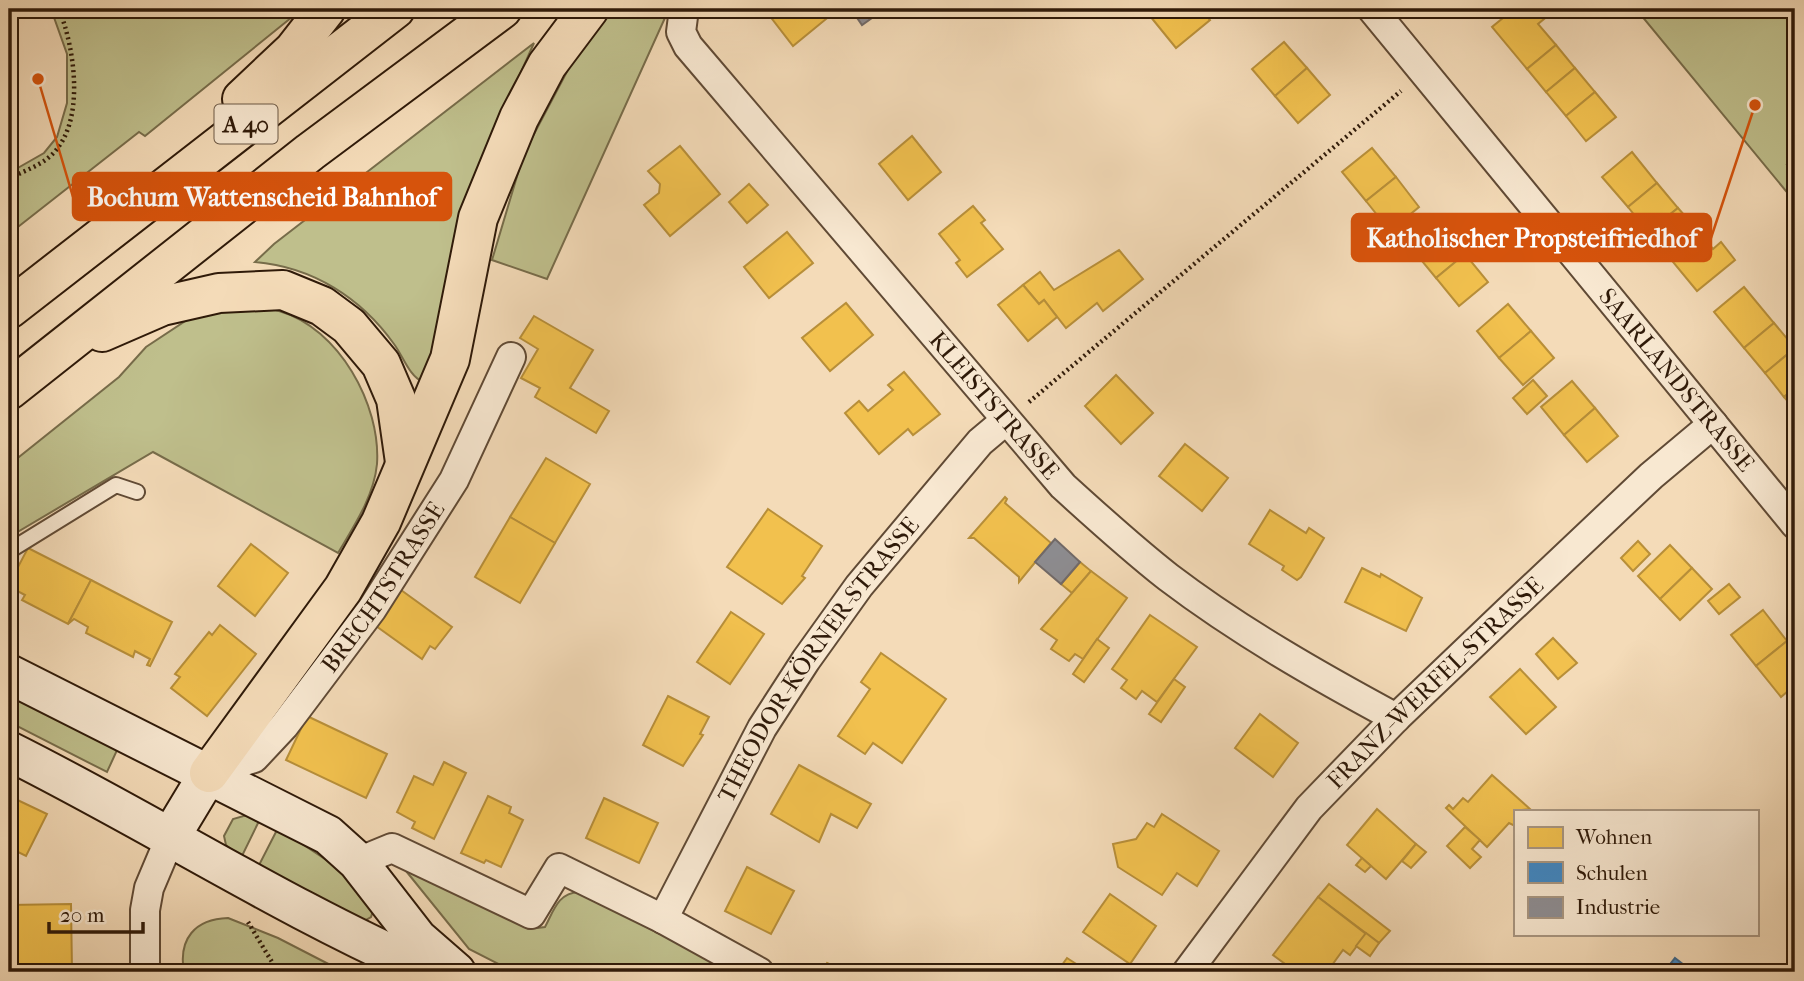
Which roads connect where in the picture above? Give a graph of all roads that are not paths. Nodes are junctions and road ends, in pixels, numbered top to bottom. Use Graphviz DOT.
graph roads {
  1 [pos="326,9"];
  2 [pos="395,9"];
  3 [pos="502,9"];
  4 [pos="589,9"];
  5 [pos="684,9"];
  6 [pos="1372,9"];
  7 [pos="96,239"];
  8 [pos="9,309"];
  9 [pos="55,352"];
  10 [pos="511,357"];
  11 [pos="9,390"];
  12 [pos="1005,421"];
  13 [pos="1713,424"];
  14 [pos="405,462"];
  15 [pos="137,492"];
  16 [pos="1795,524"];
  17 [pos="9,551"];
  18 [pos="9,674"];
  19 [pos="1396,718"];
  20 [pos="9,751"];
  21 [pos="209,773"];
  22 [pos="172,836"];
  23 [pos="358,862"];
  24 [pos="663,919"];
  25 [pos="145,972"];
  26 [pos="430,972"];
  27 [pos="456,972"];
  28 [pos="759,972"];
  29 [pos="1187,972"];
  1 -- 7 [label="highway"];
  2 -- 7 [label="highway, A 40"];
  3 -- 9 [label="highway, A 40"];
  4 -- 14 [label="highway"];
  5 -- 12 [label="street, KLEISTSTRASSE"];
  6 -- 13 [label="street, SAARLANDSTRASSE"];
  7 -- 8 [label="highway, A 40"];
  9 -- 11 [label="highway, A 40"];
  9 -- 14 [label="highway"];
  10 -- 21 [label="street, BRECHTSTRASSE"];
  12 -- 19 [label="street, KLEISTSTRASSE"];
  12 -- 24 [label="street, THEODOR-KÖRNER-STRASSE"];
  13 -- 16 [label="street, SAARLANDSTRASSE"];
  13 -- 19 [label="street, FRANZ-WERFEL-STRASSE"];
  14 -- 21 [label="highway"];
  15 -- 17 [label="lane"];
  18 -- 21 [label="street"];
  19 -- 29 [label="street, FRANZ-WERFEL-STRASSE"];
  20 -- 22 [label="street"];
  21 -- 22 [label="street"];
  21 -- 23 [label="street"];
  22 -- 25 [label="street"];
  22 -- 26 [label="street"];
  23 -- 24 [label="street"];
  23 -- 27 [label="street"];
  24 -- 28 [label="street"];
}
